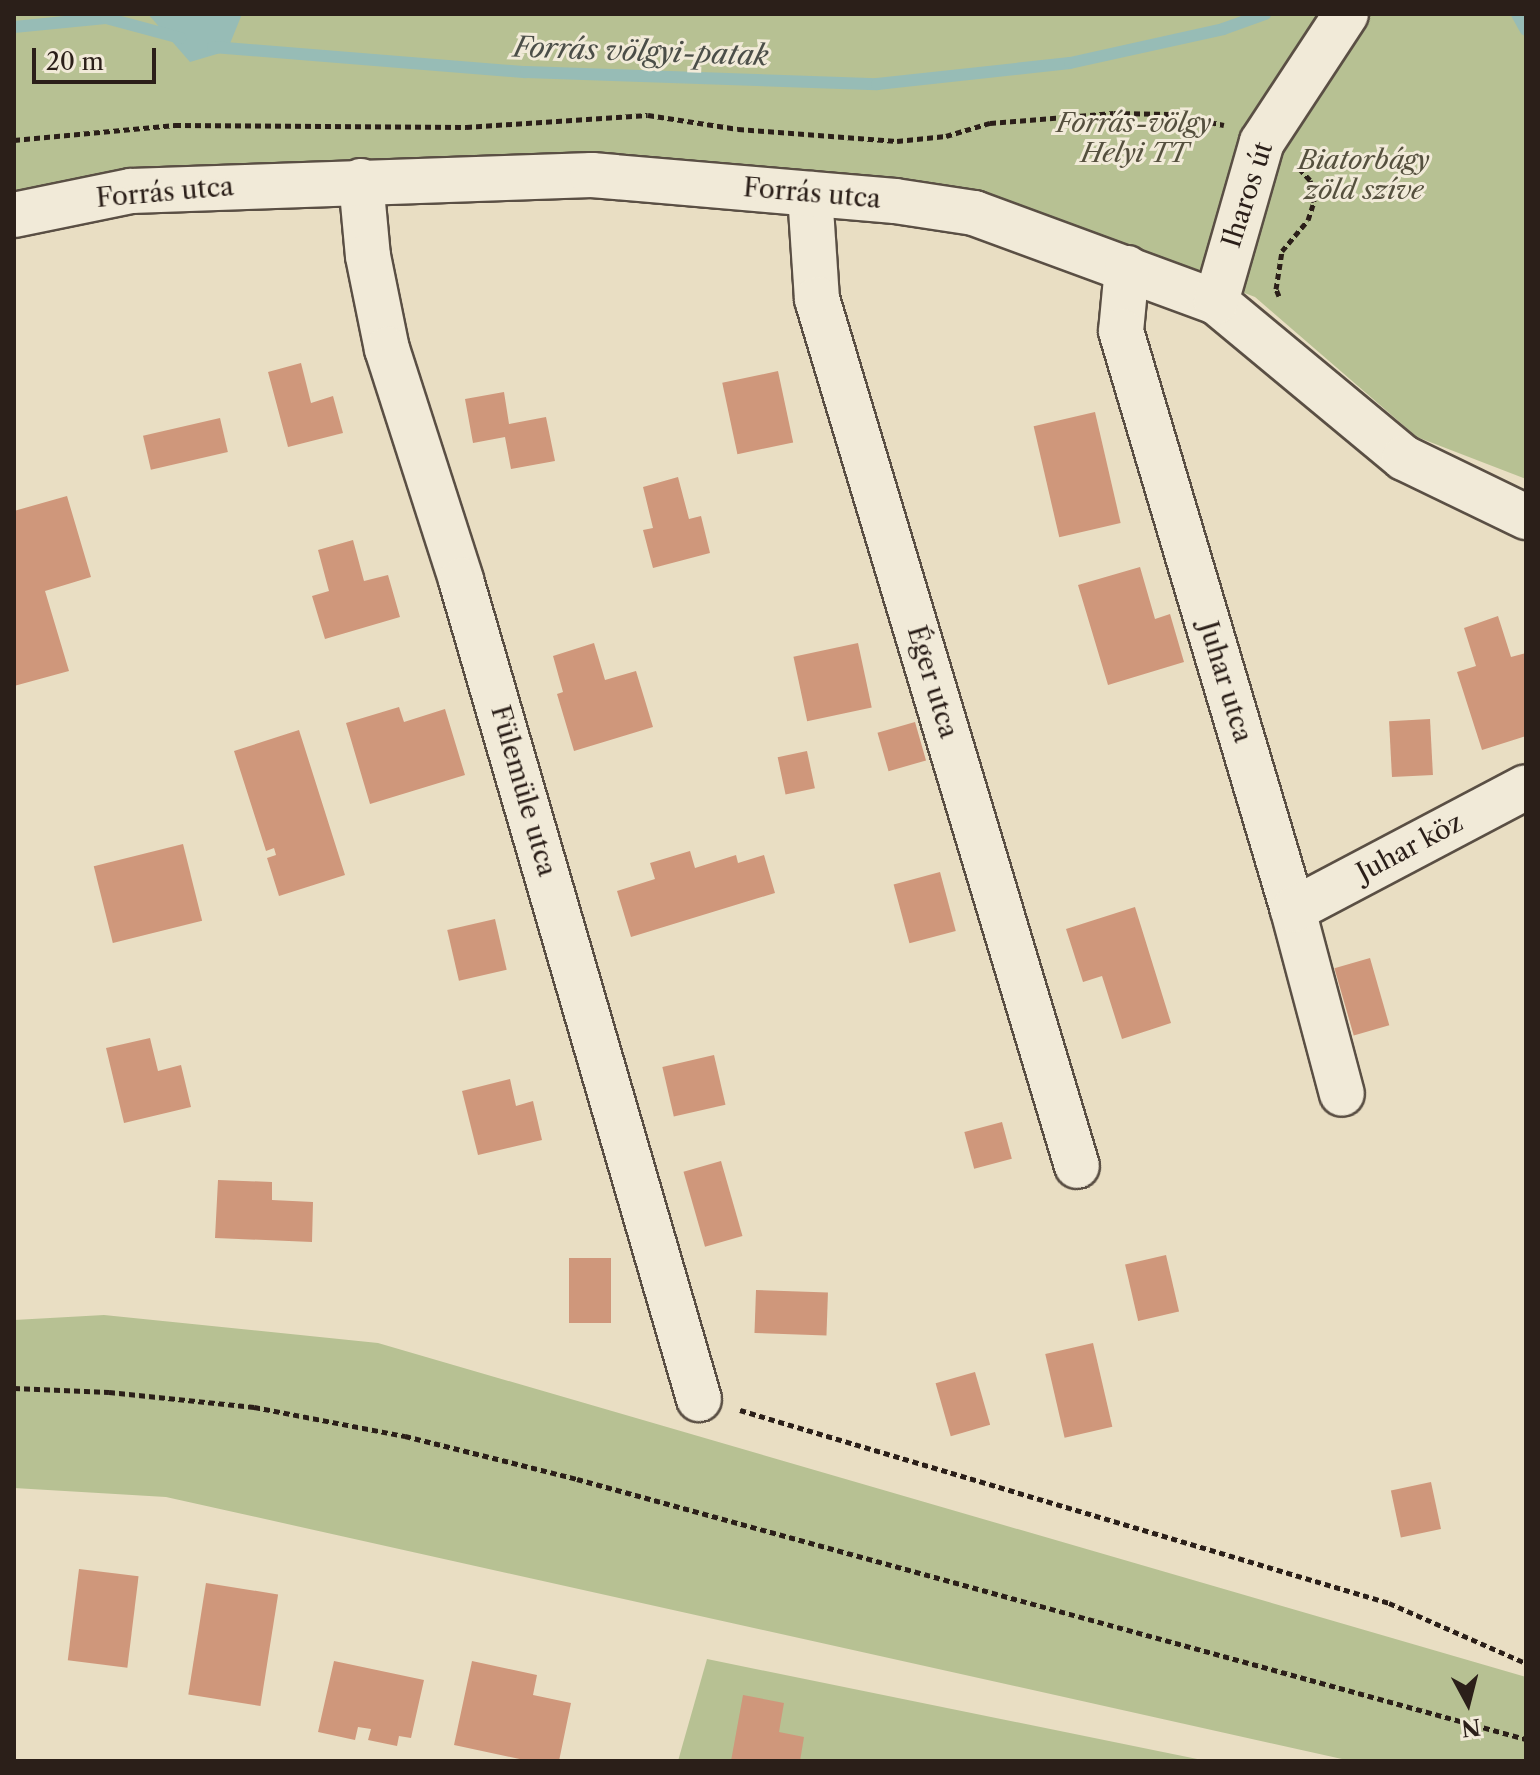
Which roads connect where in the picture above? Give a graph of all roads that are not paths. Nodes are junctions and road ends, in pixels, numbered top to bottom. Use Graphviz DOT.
graph roads {
  1 [pos="1346,14"];
  2 [pos="361,181"];
  3 [pos="810,194"];
  4 [pos="14,215"];
  5 [pos="1127,268"];
  6 [pos="1216,302"];
  7 [pos="1526,517"];
  8 [pos="1526,787"];
  9 [pos="1293,910"];
  10 [pos="1342,1094"];
  11 [pos="1077,1166"];
  12 [pos="699,1399"];
  1 -- 6 [label="street, Iharos út"];
  2 -- 3 [label="street, Forrás utca"];
  2 -- 4 [label="street, Forrás utca"];
  2 -- 12 [label="street, Fülemüle utca"];
  3 -- 5 [label="street, Forrás utca"];
  3 -- 11 [label="street, Éger utca"];
  5 -- 6 [label="street, Forrás utca"];
  5 -- 9 [label="street, Juhar utca"];
  6 -- 7 [label="street, Forrás utca"];
  8 -- 9 [label="street, Juhar köz"];
  9 -- 10 [label="street, Juhar utca"];
}
